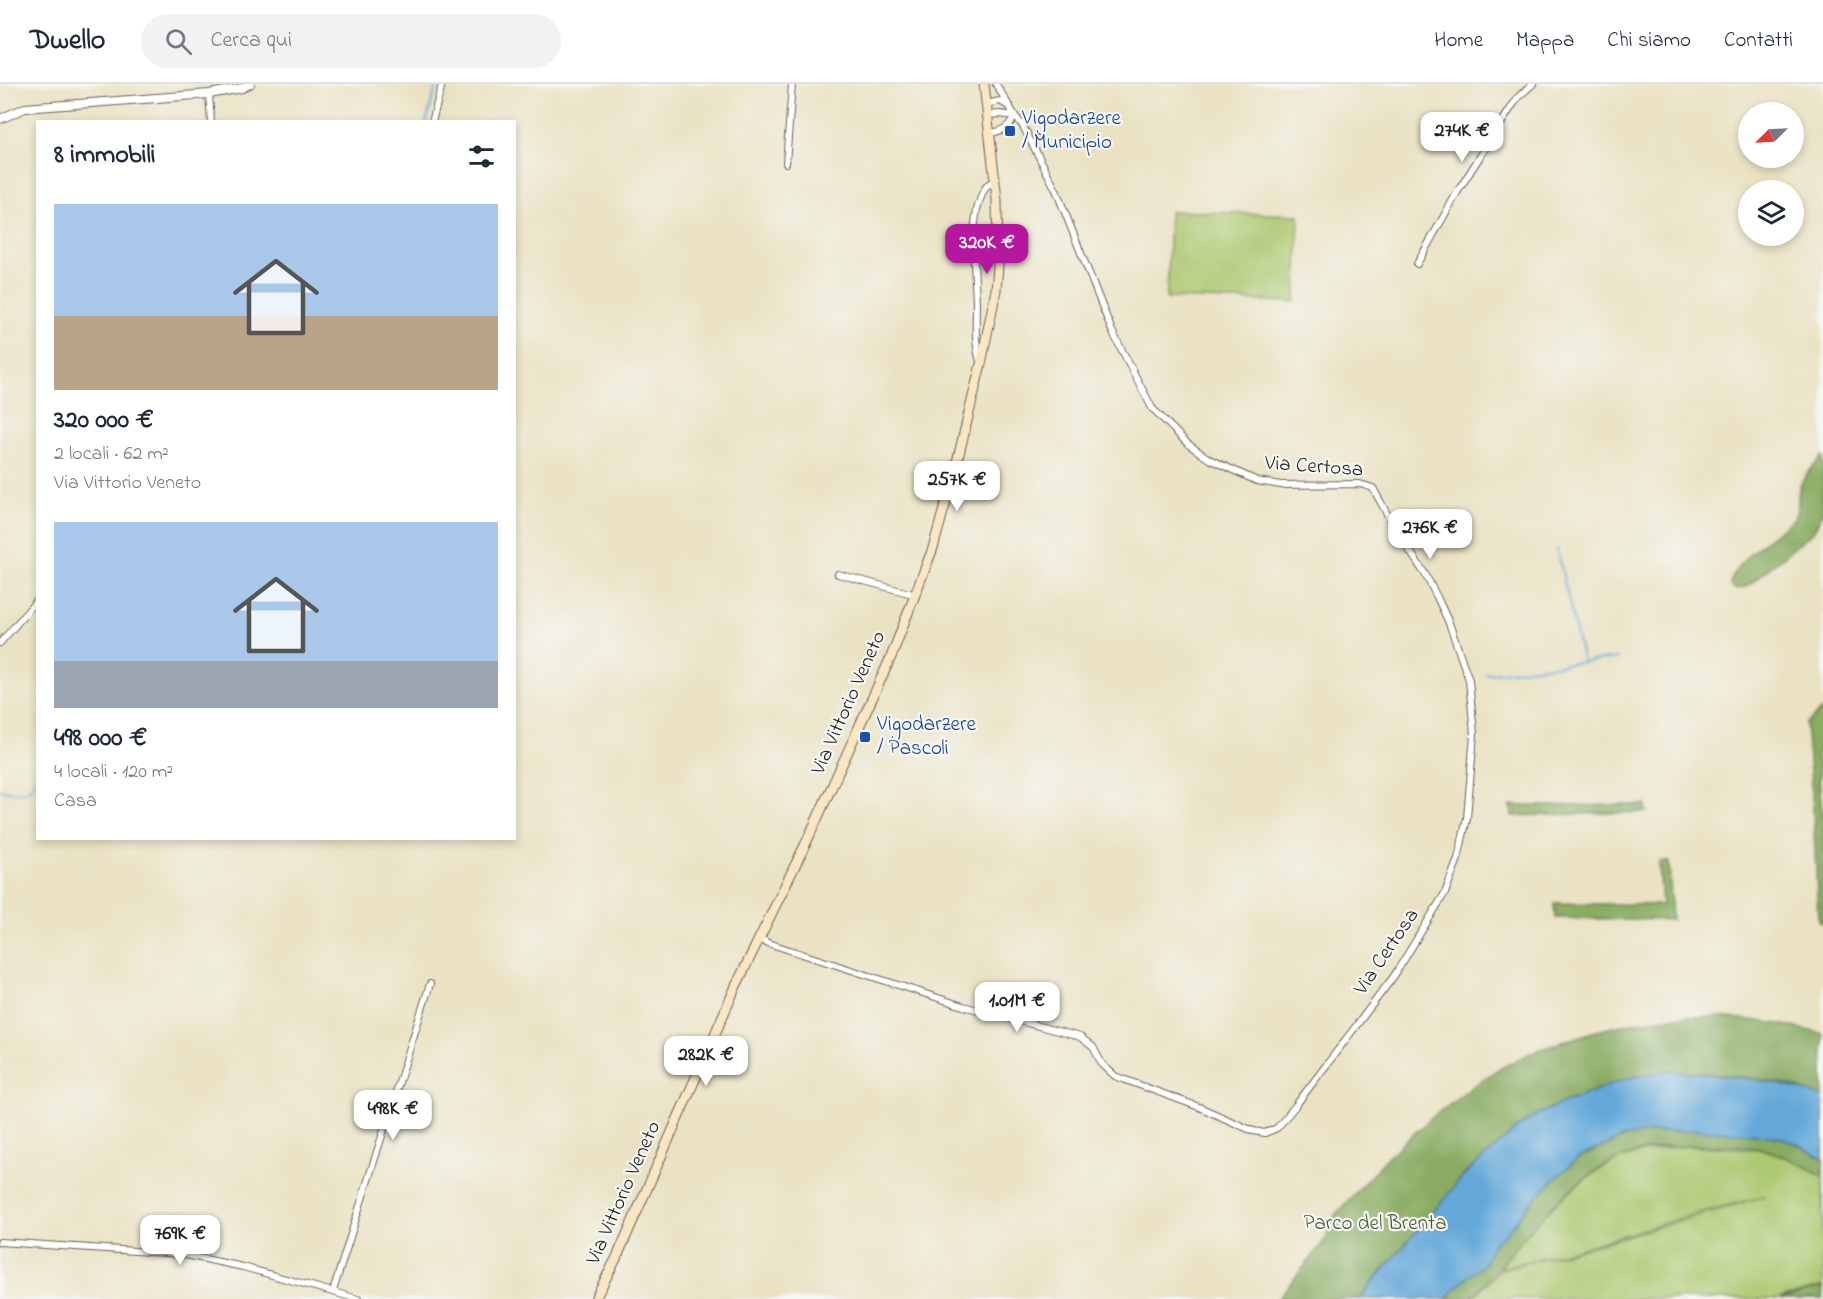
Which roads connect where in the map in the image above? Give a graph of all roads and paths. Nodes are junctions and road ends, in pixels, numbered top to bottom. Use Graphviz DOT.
graph roads {
  1 [pos="250,84"];
  2 [pos="442,84"];
  3 [pos="792,84"];
  4 [pos="984,84"];
  5 [pos="996,84"];
  6 [pos="1533,84"];
  7 [pos="209,94"];
  8 [pos="986,104"];
  9 [pos="1010,108"];
  10 [pos="988,115"];
  11 [pos="1015,117"];
  12 [pos="0,119"];
  13 [pos="212,120"];
  14 [pos="433,120"];
  15 [pos="990,133"];
  16 [pos="786,163"];
  17 [pos="996,180"];
  18 [pos="1417,264"];
  19 [pos="981,364"];
  20 [pos="838,574"];
  21 [pos="916,595"];
  22 [pos="36,601"];
  23 [pos="0,643"];
  24 [pos="759,938"];
  25 [pos="430,984"];
  26 [pos="0,1242"];
  27 [pos="333,1292"];
  28 [pos="358,1299"];
  29 [pos="595,1299"];
  1 -- 7 [label="street"];
  2 -- 14 [label="street"];
  3 -- 16 [label="street"];
  4 -- 8 [label="main road, Via Vittorio Veneto"];
  5 -- 9 [label="street, Via Certosa"];
  6 -- 18 [label="street"];
  7 -- 12 [label="street"];
  7 -- 13 [label="street"];
  8 -- 9 [label="street"];
  8 -- 10 [label="main road, Via Vittorio Veneto"];
  9 -- 11 [label="street, Via Certosa"];
  10 -- 11 [label="street"];
  10 -- 15 [label="main road, Via Vittorio Veneto"];
  11 -- 15 [label="street"];
  11 -- 24 [label="street, Via Certosa"];
  15 -- 17 [label="main road, Via Vittorio Veneto"];
  17 -- 19 [label="main road, Via Vittorio Veneto"];
  17 -- 19 [label="street"];
  19 -- 21 [label="main road, Via Vittorio Veneto"];
  20 -- 21 [label="street"];
  21 -- 24 [label="main road, Via Vittorio Veneto"];
  22 -- 23 [label="street"];
  24 -- 29 [label="main road, Via Vittorio Veneto"];
  25 -- 27 [label="street"];
  26 -- 27 [label="street"];
  27 -- 28 [label="street"];
}
